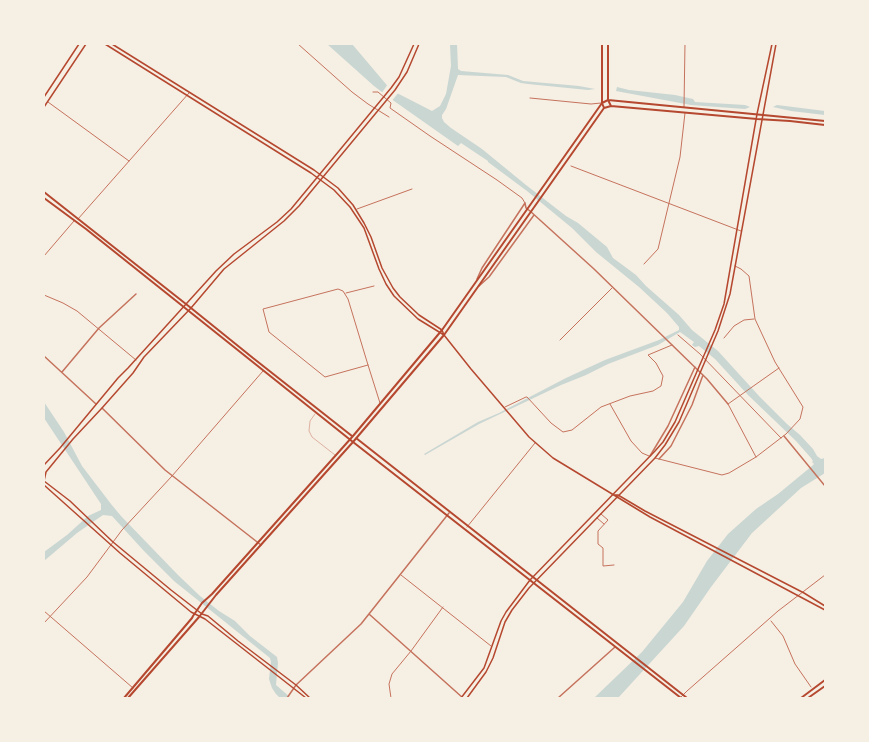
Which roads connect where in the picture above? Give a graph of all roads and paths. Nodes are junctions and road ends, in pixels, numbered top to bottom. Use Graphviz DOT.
graph roads {
  1 [pos="79,44"];
  2 [pos="86,44"];
  3 [pos="105,44"];
  4 [pos="112,44"];
  5 [pos="298,44"];
  6 [pos="414,44"];
  7 [pos="419,44"];
  8 [pos="602,44"];
  9 [pos="608,44"];
  10 [pos="685,44"];
  11 [pos="772,44"];
  12 [pos="776,44"];
  13 [pos="189,92"];
  14 [pos="373,92"];
  15 [pos="187,96"];
  16 [pos="44,98"];
  17 [pos="530,98"];
  18 [pos="608,100"];
  19 [pos="48,102"];
  20 [pos="602,103"];
  21 [pos="44,106"];
  22 [pos="610,106"];
  23 [pos="684,107"];
  24 [pos="375,108"];
  25 [pos="604,108"];
  26 [pos="379,110"];
  27 [pos="685,113"];
  28 [pos="758,114"];
  29 [pos="763,114"];
  30 [pos="389,117"];
  31 [pos="757,119"];
  32 [pos="762,120"];
  33 [pos="825,121"];
  34 [pos="825,125"];
  35 [pos="129,161"];
  36 [pos="571,166"];
  37 [pos="319,174"];
  38 [pos="317,177"];
  39 [pos="324,177"];
  40 [pos="321,180"];
  41 [pos="412,189"];
  42 [pos="44,192"];
  43 [pos="44,198"];
  44 [pos="525,203"];
  45 [pos="670,203"];
  46 [pos="356,209"];
  47 [pos="534,215"];
  48 [pos="78,219"];
  49 [pos="74,221"];
  50 [pos="737,230"];
  51 [pos="741,231"];
  52 [pos="44,256"];
  53 [pos="644,264"];
  54 [pos="735,266"];
  55 [pos="374,286"];
  56 [pos="474,286"];
  57 [pos="613,288"];
  58 [pos="477,289"];
  59 [pos="345,293"];
  60 [pos="136,294"];
  61 [pos="44,295"];
  62 [pos="186,304"];
  63 [pos="183,308"];
  64 [pos="191,308"];
  65 [pos="188,312"];
  66 [pos="755,319"];
  67 [pos="99,328"];
  68 [pos="442,330"];
  69 [pos="440,333"];
  70 [pos="444,335"];
  71 [pos="678,335"];
  72 [pos="724,338"];
  73 [pos="560,340"];
  74 [pos="672,345"];
  75 [pos="44,356"];
  76 [pos="136,360"];
  77 [pos="368,366"];
  78 [pos="695,367"];
  79 [pos="779,368"];
  80 [pos="264,370"];
  81 [pos="62,372"];
  82 [pos="703,375"];
  83 [pos="741,395"];
  84 [pos="96,404"];
  85 [pos="380,404"];
  86 [pos="610,404"];
  87 [pos="728,404"];
  88 [pos="102,408"];
  89 [pos="505,408"];
  90 [pos="316,413"];
  91 [pos="352,436"];
  92 [pos="784,436"];
  93 [pos="355,438"];
  94 [pos="781,438"];
  95 [pos="349,439"];
  96 [pos="353,442"];
  97 [pos="535,443"];
  98 [pos="335,455"];
  99 [pos="650,457"];
  100 [pos="756,457"];
  101 [pos="655,458"];
  102 [pos="659,459"];
  103 [pos="44,465"];
  104 [pos="172,476"];
  105 [pos="44,480"];
  106 [pos="44,485"];
  107 [pos="825,486"];
  108 [pos="612,495"];
  109 [pos="618,495"];
  110 [pos="616,498"];
  111 [pos="449,514"];
  112 [pos="600,514"];
  113 [pos="597,517"];
  114 [pos="604,524"];
  115 [pos="467,527"];
  116 [pos="257,542"];
  117 [pos="112,544"];
  118 [pos="261,545"];
  119 [pos="614,565"];
  120 [pos="401,575"];
  121 [pos="825,575"];
  122 [pos="532,578"];
  123 [pos="530,580"];
  124 [pos="536,581"];
  125 [pos="534,583"];
  126 [pos="804,593"];
  127 [pos="800,596"];
  128 [pos="443,606"];
  129 [pos="825,606"];
  130 [pos="197,610"];
  131 [pos="825,610"];
  132 [pos="44,611"];
  133 [pos="194,613"];
  134 [pos="202,614"];
  135 [pos="369,614"];
  136 [pos="49,616"];
  137 [pos="199,617"];
  138 [pos="771,621"];
  139 [pos="44,622"];
  140 [pos="492,646"];
  141 [pos="615,647"];
  142 [pos="411,651"];
  143 [pos="825,680"];
  144 [pos="296,685"];
  145 [pos="825,686"];
  146 [pos="811,687"];
  147 [pos="133,688"];
  148 [pos="293,689"];
  149 [pos="683,695"];
  150 [pos="124,698"];
  151 [pos="128,698"];
  152 [pos="287,698"];
  153 [pos="306,698"];
  154 [pos="310,698"];
  155 [pos="391,698"];
  156 [pos="462,698"];
  157 [pos="467,698"];
  158 [pos="558,698"];
  159 [pos="680,698"];
  160 [pos="687,698"];
  161 [pos="801,698"];
  162 [pos="808,698"];
  1 -- 16 [label="main road"];
  2 -- 19 [label="main road"];
  3 -- 15 [label="main road"];
  4 -- 13 [label="main road"];
  5 -- 24 [label="street"];
  6 -- 24 [label="main road"];
  7 -- 26 [label="main road"];
  8 -- 20 [label="main road"];
  9 -- 18 [label="main road"];
  10 -- 23 [label="street"];
  11 -- 28 [label="main road"];
  12 -- 29 [label="main road"];
  13 -- 15 [label="street"];
  13 -- 37 [label="main road"];
  14 -- 44 [label="street"];
  15 -- 35 [label="street"];
  15 -- 38 [label="main road"];
  17 -- 20 [label="street"];
  18 -- 20 [label="main road"];
  18 -- 22 [label="main road"];
  18 -- 23 [label="main road"];
  19 -- 21 [label="main road"];
  19 -- 35 [label="street"];
  20 -- 25 [label="main road"];
  20 -- 56 [label="main road"];
  22 -- 25 [label="main road"];
  22 -- 27 [label="main road"];
  23 -- 28 [label="main road"];
  24 -- 26 [label="street"];
  24 -- 37 [label="main road"];
  25 -- 58 [label="main road"];
  26 -- 30 [label="street"];
  26 -- 39 [label="main road"];
  27 -- 31 [label="main road"];
  27 -- 45 [label="street"];
  28 -- 29 [label="main road"];
  28 -- 31 [label="main road"];
  29 -- 32 [label="main road"];
  29 -- 33 [label="main road"];
  31 -- 32 [label="main road"];
  31 -- 50 [label="main road"];
  32 -- 34 [label="main road"];
  32 -- 51 [label="main road"];
  35 -- 48 [label="street"];
  36 -- 45 [label="street"];
  37 -- 38 [label="main road"];
  37 -- 39 [label="main road"];
  38 -- 40 [label="main road"];
  38 -- 62 [label="main road"];
  39 -- 40 [label="main road"];
  39 -- 46 [label="main road"];
  40 -- 64 [label="main road"];
  40 -- 69 [label="main road"];
  41 -- 46 [label="street"];
  42 -- 48 [label="main road"];
  43 -- 49 [label="main road"];
  44 -- 47 [label="street"];
  44 -- 56 [label="street"];
  45 -- 50 [label="street"];
  45 -- 53 [label="street"];
  46 -- 68 [label="main road"];
  47 -- 57 [label="street"];
  47 -- 58 [label="street"];
  48 -- 62 [label="main road"];
  49 -- 52 [label="street"];
  49 -- 63 [label="main road"];
  50 -- 51 [label="street"];
  50 -- 99 [label="main road"];
  51 -- 54 [label="main road"];
  54 -- 66 [label="street"];
  54 -- 101 [label="main road"];
  55 -- 59 [label="street"];
  56 -- 68 [label="main road"];
  57 -- 73 [label="street"];
  57 -- 74 [label="street"];
  58 -- 70 [label="main road"];
  59 -- 77 [label="street"];
  59 -- 77 [label="street"];
  60 -- 67 [label="street"];
  61 -- 67 [label="street"];
  62 -- 63 [label="main road"];
  62 -- 64 [label="main road"];
  63 -- 65 [label="main road"];
  63 -- 76 [label="main road"];
  64 -- 65 [label="main road"];
  64 -- 91 [label="main road"];
  65 -- 80 [label="main road"];
  65 -- 88 [label="main road"];
  66 -- 72 [label="street"];
  66 -- 79 [label="street"];
  67 -- 76 [label="street"];
  67 -- 81 [label="street"];
  68 -- 69 [label="main road"];
  68 -- 70 [label="main road"];
  69 -- 70 [label="main road"];
  69 -- 85 [label="main road"];
  70 -- 89 [label="main road"];
  70 -- 93 [label="main road"];
  71 -- 83 [label="street"];
  74 -- 78 [label="street"];
  74 -- 86 [label="street"];
  75 -- 81 [label="street"];
  76 -- 84 [label="main road"];
  77 -- 85 [label="street"];
  78 -- 82 [label="street"];
  78 -- 99 [label="street"];
  79 -- 83 [label="street"];
  79 -- 92 [label="street"];
  80 -- 90 [label="main road"];
  80 -- 104 [label="street"];
  81 -- 84 [label="street"];
  82 -- 87 [label="street"];
  82 -- 102 [label="street"];
  83 -- 87 [label="street"];
  83 -- 94 [label="street"];
  84 -- 103 [label="main road"];
  85 -- 91 [label="main road"];
  86 -- 89 [label="street"];
  86 -- 99 [label="street"];
  87 -- 100 [label="street"];
  88 -- 104 [label="street"];
  88 -- 105 [label="main road"];
  89 -- 97 [label="main road"];
  90 -- 95 [label="main road"];
  90 -- 98 [label="lane"];
  91 -- 93 [label="main road"];
  91 -- 95 [label="main road"];
  92 -- 94 [label="street"];
  92 -- 107 [label="street"];
  93 -- 96 [label="main road"];
  93 -- 111 [label="main road"];
  94 -- 100 [label="street"];
  95 -- 96 [label="main road"];
  95 -- 98 [label="main road"];
  96 -- 111 [label="main road"];
  96 -- 118 [label="main road"];
  97 -- 108 [label="main road"];
  97 -- 115 [label="street"];
  98 -- 116 [label="main road"];
  99 -- 108 [label="main road"];
  100 -- 102 [label="street"];
  101 -- 102 [label="street"];
  101 -- 109 [label="main road"];
  104 -- 116 [label="street"];
  104 -- 117 [label="street"];
  105 -- 117 [label="main road"];
  106 -- 117 [label="main road"];
  108 -- 109 [label="main road"];
  108 -- 110 [label="main road"];
  108 -- 122 [label="main road"];
  109 -- 110 [label="main road"];
  109 -- 126 [label="main road"];
  110 -- 112 [label="main road"];
  110 -- 127 [label="main road"];
  111 -- 115 [label="main road"];
  111 -- 120 [label="street"];
  111 -- 123 [label="main road"];
  112 -- 113 [label="main road"];
  112 -- 114 [label="street"];
  113 -- 114 [label="street"];
  113 -- 124 [label="main road"];
  114 -- 119 [label="street"];
  115 -- 122 [label="main road"];
  116 -- 118 [label="street"];
  116 -- 130 [label="main road"];
  117 -- 130 [label="main road"];
  117 -- 133 [label="main road"];
  117 -- 136 [label="street"];
  118 -- 134 [label="main road"];
  120 -- 128 [label="street"];
  120 -- 135 [label="street"];
  121 -- 126 [label="street"];
  122 -- 123 [label="main road"];
  122 -- 124 [label="main road"];
  123 -- 125 [label="main road"];
  123 -- 140 [label="main road"];
  124 -- 125 [label="main road"];
  124 -- 149 [label="main road"];
  125 -- 141 [label="main road"];
  125 -- 157 [label="main road"];
  126 -- 127 [label="street"];
  126 -- 129 [label="main road"];
  127 -- 131 [label="main road"];
  127 -- 149 [label="street"];
  128 -- 140 [label="street"];
  128 -- 142 [label="street"];
  130 -- 133 [label="main road"];
  130 -- 134 [label="main road"];
  132 -- 136 [label="street"];
  133 -- 137 [label="main road"];
  133 -- 147 [label="main road"];
  134 -- 137 [label="main road"];
  134 -- 144 [label="main road"];
  135 -- 142 [label="street"];
  135 -- 144 [label="street"];
  136 -- 139 [label="street"];
  136 -- 147 [label="street"];
  137 -- 148 [label="main road"];
  137 -- 151 [label="main road"];
  138 -- 146 [label="street"];
  140 -- 156 [label="main road"];
  141 -- 158 [label="street"];
  141 -- 159 [label="main road"];
  142 -- 155 [label="street"];
  142 -- 156 [label="street"];
  143 -- 161 [label="main road"];
  144 -- 148 [label="street"];
  144 -- 154 [label="main road"];
  145 -- 162 [label="main road"];
  147 -- 150 [label="main road"];
  148 -- 152 [label="street"];
  148 -- 153 [label="main road"];
  149 -- 159 [label="street"];
  149 -- 160 [label="main road"];
}
